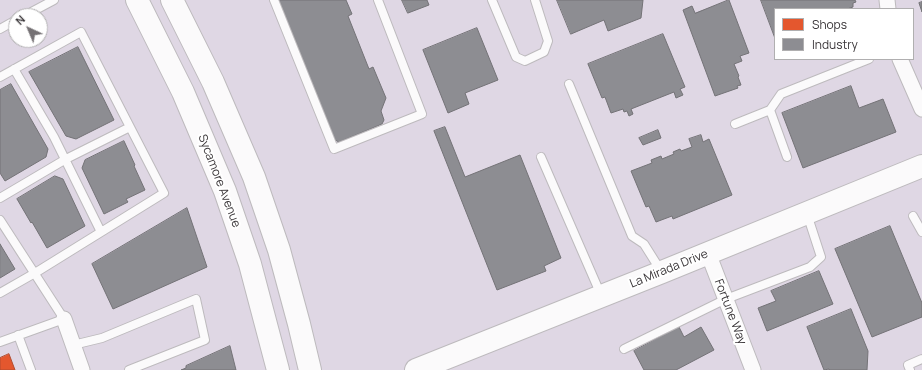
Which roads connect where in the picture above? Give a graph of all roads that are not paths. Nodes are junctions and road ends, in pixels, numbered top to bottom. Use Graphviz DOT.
graph roads {
  1 [pos="54,0"];
  2 [pos="137,0"];
  3 [pos="172,0"];
  4 [pos="274,0"];
  5 [pos="378,0"];
  6 [pos="492,0"];
  7 [pos="535,0"];
  8 [pos="39,8"];
  9 [pos="866,60"];
  10 [pos="900,60"];
  11 [pos="14,69"];
  12 [pos="0,77"];
  13 [pos="570,84"];
  14 [pos="922,109"];
  15 [pos="770,110"];
  16 [pos="735,124"];
  17 [pos="130,127"];
  18 [pos="541,157"];
  19 [pos="787,157"];
  20 [pos="66,159"];
  21 [pos="922,166"];
  22 [pos="0,198"];
  23 [pos="807,213"];
  24 [pos="914,216"];
  25 [pos="0,220"];
  26 [pos="101,232"];
  27 [pos="922,232"];
  28 [pos="708,253"];
  29 [pos="662,272"];
  30 [pos="35,273"];
  31 [pos="0,293"];
  32 [pos="602,296"];
  33 [pos="726,299"];
  34 [pos="64,319"];
  35 [pos="18,335"];
  36 [pos="0,342"];
  37 [pos="74,345"];
  38 [pos="624,349"];
  39 [pos="922,359"];
  40 [pos="31,370"];
  41 [pos="82,370"];
  42 [pos="129,370"];
  43 [pos="278,370"];
  44 [pos="310,370"];
  45 [pos="416,370"];
  46 [pos="753,370"];
  47 [pos="910,370"];
  1 -- 8 [label="lane"];
  2 -- 43 [label="main road, Sycamore Avenue"];
  3 -- 44 [label="main road"];
  4 -- 5 [label="lane"];
  6 -- 7 [label="lane"];
  9 -- 15 [label="lane"];
  10 -- 14 [label="street"];
  11 -- 12 [label="lane"];
  11 -- 17 [label="lane"];
  11 -- 20 [label="lane"];
  13 -- 29 [label="lane"];
  15 -- 16 [label="lane"];
  15 -- 19 [label="lane"];
  17 -- 20 [label="lane"];
  17 -- 26 [label="lane"];
  18 -- 32 [label="lane"];
  20 -- 22 [label="lane"];
  20 -- 26 [label="lane"];
  21 -- 23 [label="main road, La Mirada Drive"];
  23 -- 28 [label="main road, La Mirada Drive"];
  23 -- 33 [label="lane"];
  24 -- 27 [label="lane"];
  25 -- 30 [label="lane"];
  26 -- 30 [label="lane"];
  28 -- 29 [label="main road, La Mirada Drive"];
  28 -- 33 [label="street, Fortune Way"];
  29 -- 32 [label="main road, La Mirada Drive"];
  30 -- 31 [label="lane"];
  30 -- 34 [label="lane"];
  32 -- 45 [label="main road, La Mirada Drive"];
  33 -- 38 [label="lane"];
  33 -- 46 [label="street, Fortune Way"];
  34 -- 35 [label="lane"];
  34 -- 37 [label="street"];
  35 -- 36 [label="lane"];
  35 -- 40 [label="lane"];
  37 -- 41 [label="street"];
  37 -- 42 [label="lane"];
  39 -- 47 [label="lane"];
}
